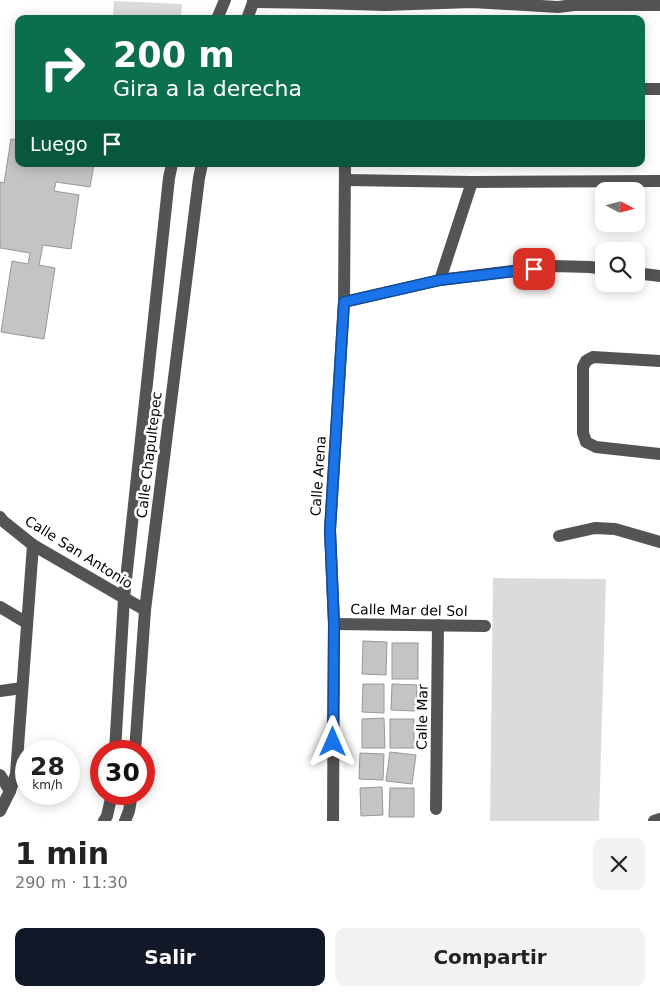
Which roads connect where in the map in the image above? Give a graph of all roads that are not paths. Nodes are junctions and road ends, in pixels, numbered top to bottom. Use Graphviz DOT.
graph roads {
  1 [pos="225,0"];
  2 [pos="254,1"];
  3 [pos="319,1"];
  4 [pos="472,1"];
  5 [pos="385,3"];
  6 [pos="654,4"];
  7 [pos="552,8"];
  8 [pos="219,15"];
  9 [pos="249,15"];
  10 [pos="645,89"];
  11 [pos="660,89"];
  12 [pos="171,167"];
  13 [pos="201,167"];
  14 [pos="345,167"];
  15 [pos="345,180"];
  16 [pos="660,181"];
  17 [pos="472,182"];
  18 [pos="595,268"];
  19 [pos="645,274"];
  20 [pos="660,276"];
  21 [pos="440,280"];
  22 [pos="344,302"];
  23 [pos="660,361"];
  24 [pos="660,454"];
  25 [pos="0,517"];
  26 [pos="559,536"];
  27 [pos="660,542"];
  28 [pos="33,544"];
  29 [pos="124,598"];
  30 [pos="0,607"];
  31 [pos="145,610"];
  32 [pos="27,623"];
  33 [pos="334,624"];
  34 [pos="438,625"];
  35 [pos="485,626"];
  36 [pos="22,688"];
  37 [pos="0,691"];
  38 [pos="116,740"];
  39 [pos="136,740"];
  40 [pos="0,775"];
  41 [pos="10,791"];
  42 [pos="110,805"];
  43 [pos="130,805"];
  44 [pos="436,809"];
  45 [pos="0,811"];
  46 [pos="660,819"];
  47 [pos="104,821"];
  48 [pos="125,821"];
  49 [pos="333,821"];
  50 [pos="654,821"];
  1 -- 8 [label="street"];
  2 -- 3 [label="street"];
  2 -- 9 [label="street"];
  3 -- 5 [label="street"];
  4 -- 5 [label="street"];
  4 -- 7 [label="street"];
  6 -- 7 [label="street"];
  10 -- 11 [label="street"];
  12 -- 29 [label="street, Calle Chapultepec"];
  13 -- 31 [label="street, Calle Chapultepec"];
  14 -- 15 [label="street, Calle Arena"];
  15 -- 17 [label="street"];
  15 -- 22 [label="street, Calle Arena"];
  16 -- 17 [label="street"];
  17 -- 21 [label="street"];
  18 -- 21 [label="street"];
  19 -- 20 [label="street"];
  21 -- 22 [label="street"];
  22 -- 33 [label="street, Calle Arena"];
  23 -- 24 [label="street"];
  25 -- 28 [label="street, Calle San Antonio"];
  26 -- 27 [label="street"];
  28 -- 29 [label="street, Calle San Antonio"];
  28 -- 32 [label="street"];
  29 -- 31 [label="street, Calle San Antonio"];
  29 -- 38 [label="street, Calle Chapultepec"];
  30 -- 32 [label="street"];
  31 -- 39 [label="street, Calle Chapultepec"];
  32 -- 36 [label="street"];
  33 -- 34 [label="street, Calle Mar del Sol"];
  33 -- 49 [label="street, Calle Arena"];
  34 -- 35 [label="street, Calle Mar del Sol"];
  34 -- 44 [label="street, Calle Mar"];
  36 -- 37 [label="street"];
  36 -- 41 [label="street"];
  40 -- 41 [label="street"];
  41 -- 45 [label="street"];
  42 -- 47 [label="street"];
  43 -- 48 [label="street"];
  46 -- 50 [label="street"];
}
